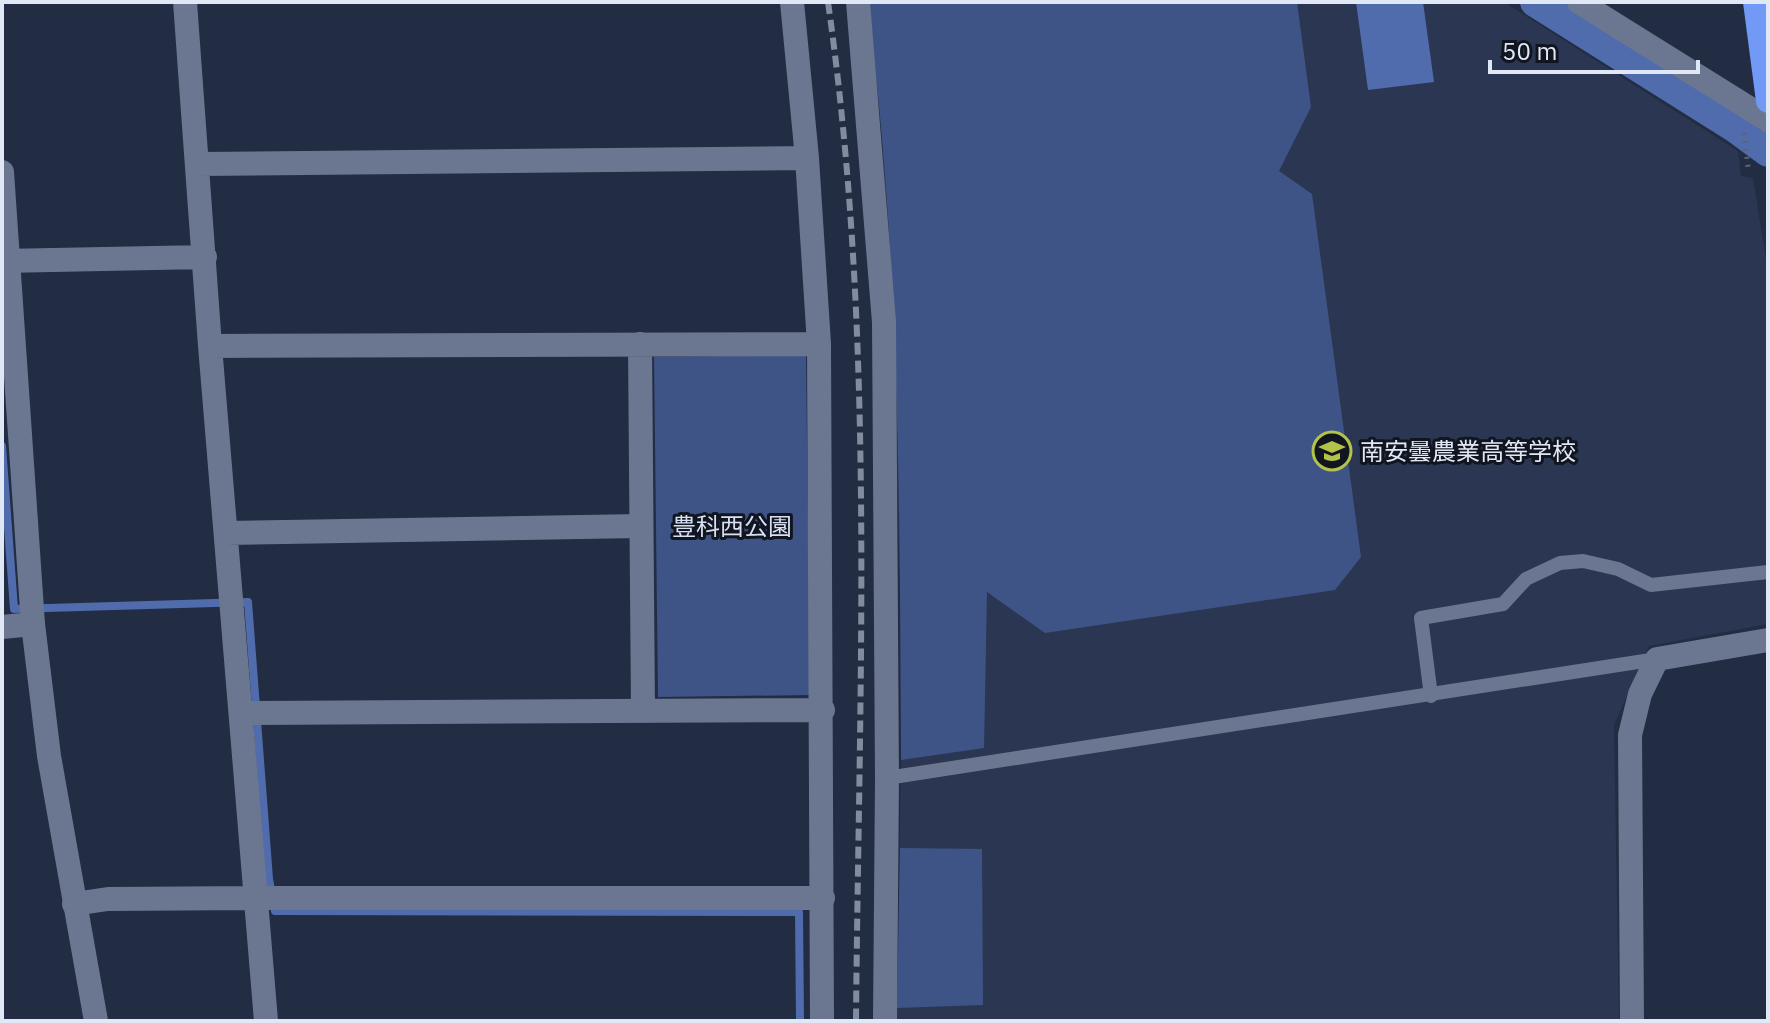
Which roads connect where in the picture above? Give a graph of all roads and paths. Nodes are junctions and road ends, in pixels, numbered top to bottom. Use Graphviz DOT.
graph roads {
  1 [pos="185,2"];
  2 [pos="792,2"];
  3 [pos="858,2"];
  4 [pos="1579,2"];
  5 [pos="1755,2"];
  6 [pos="1768,101"];
  7 [pos="1768,120"];
  8 [pos="807,158"];
  9 [pos="198,164"];
  10 [pos="2,172"];
  11 [pos="205,257"];
  12 [pos="5,261"];
  13 [pos="640,344"];
  14 [pos="819,344"];
  15 [pos="210,346"];
  16 [pos="640,526"];
  17 [pos="226,533"];
  18 [pos="1768,572"];
  19 [pos="33,624"];
  20 [pos="2,627"];
  21 [pos="1768,640"];
  22 [pos="1657,659"];
  23 [pos="1431,696"];
  24 [pos="823,710"];
  25 [pos="643,711"];
  26 [pos="241,713"];
  27 [pos="887,778"];
  28 [pos="255,898"];
  29 [pos="823,898"];
  30 [pos="74,904"];
  31 [pos="96,1021"];
  32 [pos="266,1021"];
  33 [pos="822,1021"];
  34 [pos="885,1021"];
  35 [pos="1632,1021"];
  1 -- 9 [label="street"];
  2 -- 8 [label="street"];
  3 -- 27 [label="street"];
  4 -- 7 [label="street"];
  5 -- 6 [label="highway"];
  8 -- 9 [label="street"];
  8 -- 14 [label="street"];
  9 -- 11 [label="street"];
  10 -- 12 [label="street"];
  11 -- 12 [label="street"];
  11 -- 15 [label="street"];
  12 -- 19 [label="street"];
  13 -- 14 [label="street"];
  13 -- 15 [label="street"];
  13 -- 16 [label="street"];
  14 -- 24 [label="street"];
  15 -- 17 [label="street"];
  16 -- 17 [label="street"];
  16 -- 25 [label="street"];
  17 -- 26 [label="street"];
  18 -- 23 [label="lane"];
  19 -- 20 [label="street"];
  19 -- 30 [label="street"];
  21 -- 22 [label="street"];
  22 -- 23 [label="lane"];
  22 -- 35 [label="street"];
  23 -- 27 [label="lane"];
  24 -- 25 [label="street"];
  24 -- 29 [label="street"];
  25 -- 26 [label="street"];
  26 -- 28 [label="street"];
  27 -- 34 [label="street"];
  28 -- 29 [label="street"];
  28 -- 30 [label="street"];
  28 -- 32 [label="street"];
  29 -- 33 [label="street"];
  30 -- 31 [label="street"];
}
